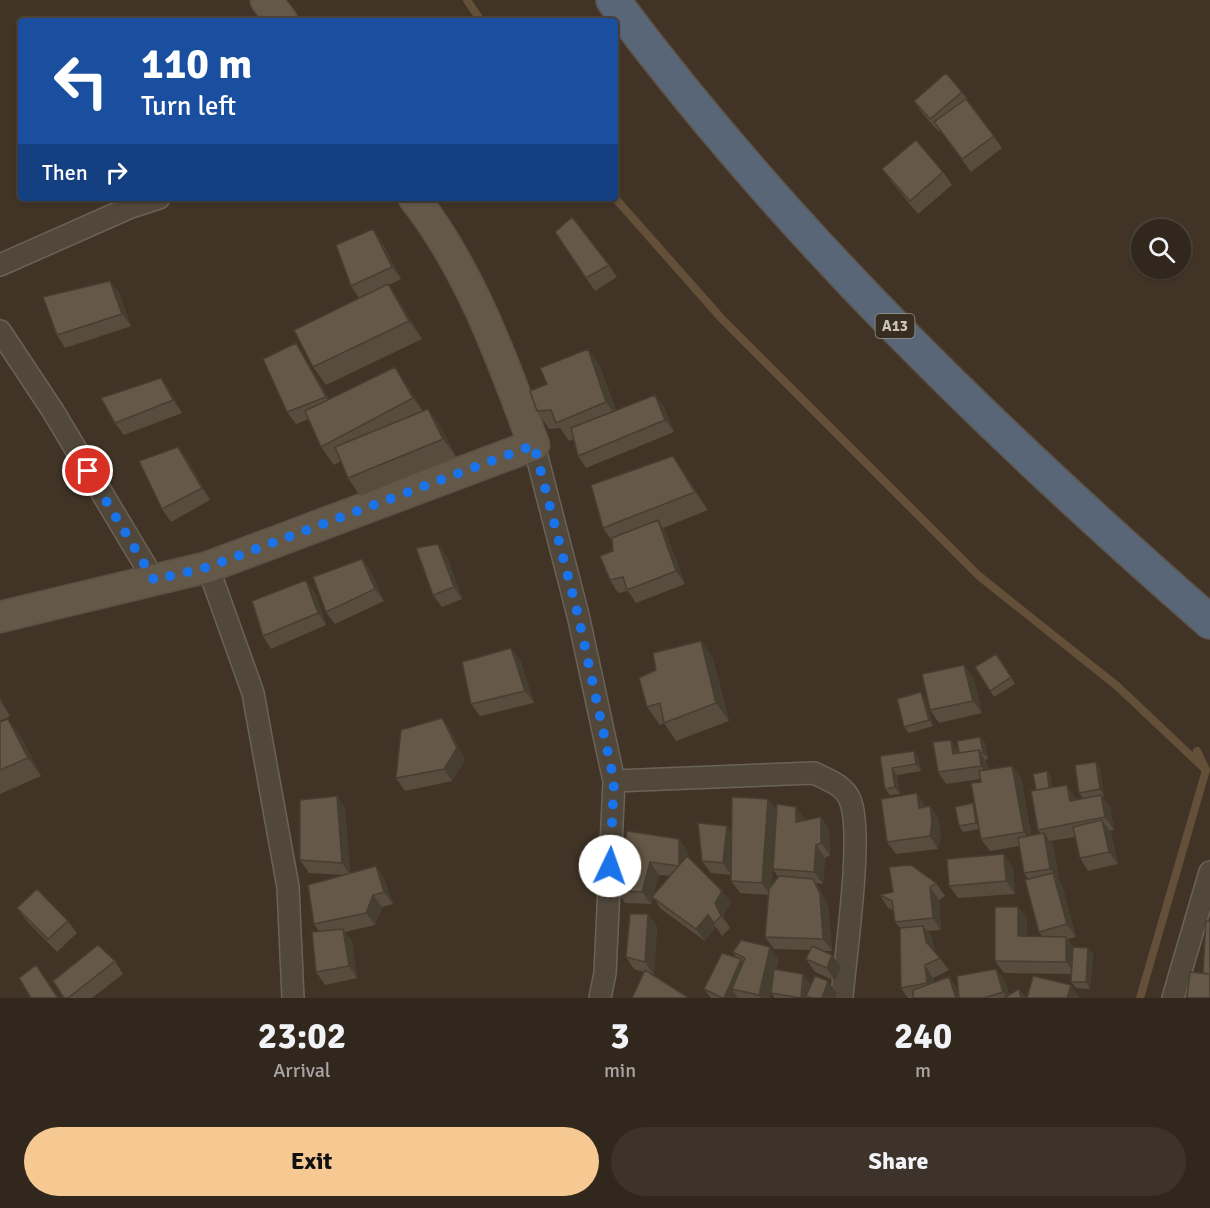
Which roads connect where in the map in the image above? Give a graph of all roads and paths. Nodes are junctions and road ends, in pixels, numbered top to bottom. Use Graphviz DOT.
graph roads {
  1 [pos="266,0"];
  2 [pos="613,0"];
  3 [pos="280,18"];
  4 [pos="150,201"];
  5 [pos="416,201"];
  6 [pos="0,265"];
  7 [pos="0,331"];
  8 [pos="534,445"];
  9 [pos="208,567"];
  10 [pos="154,580"];
  11 [pos="0,617"];
  12 [pos="1210,622"];
  13 [pos="614,781"];
  14 [pos="1210,872"];
  15 [pos="293,998"];
  16 [pos="600,998"];
  17 [pos="842,998"];
  18 [pos="1173,998"];
  1 -- 3 [label="street"];
  2 -- 12 [label="highway, A13"];
  4 -- 6 [label="street"];
  5 -- 8 [label="street"];
  7 -- 10 [label="street"];
  8 -- 9 [label="street"];
  8 -- 13 [label="street"];
  9 -- 10 [label="street"];
  9 -- 15 [label="street"];
  10 -- 11 [label="street"];
  13 -- 16 [label="street"];
  13 -- 17 [label="street"];
  14 -- 18 [label="street"];
}
